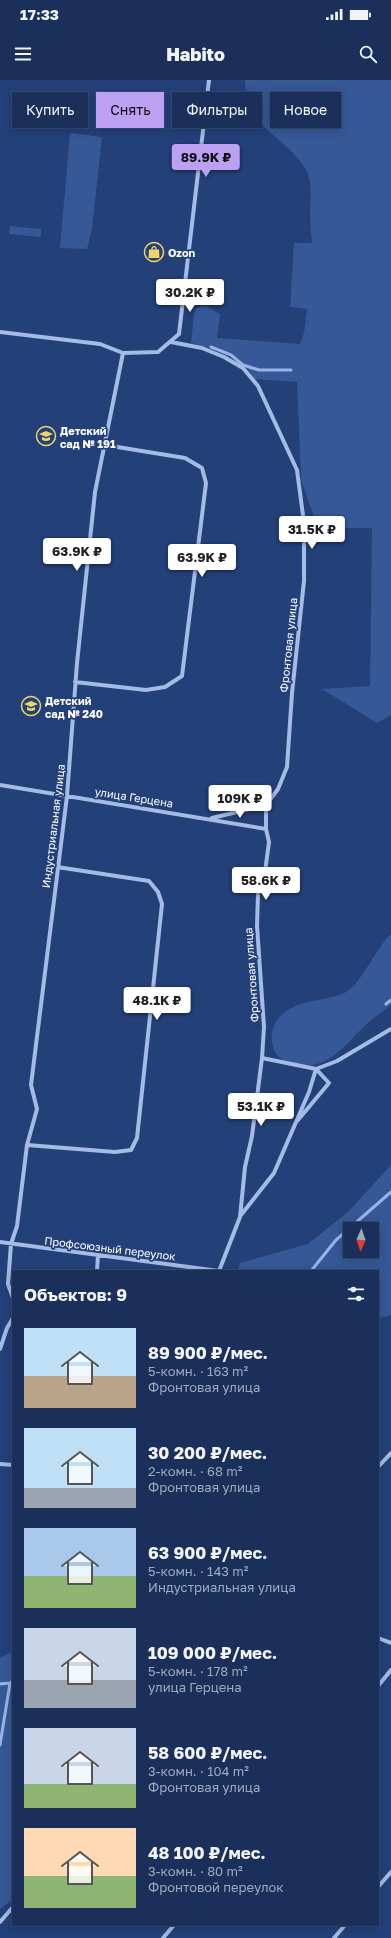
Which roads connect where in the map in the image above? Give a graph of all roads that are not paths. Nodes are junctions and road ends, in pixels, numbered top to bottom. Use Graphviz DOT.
graph roads {
  1 [pos="209,80"];
  2 [pos="0,332"];
  3 [pos="171,342"];
  4 [pos="122,353"];
  5 [pos="105,445"];
  6 [pos="76,682"];
  7 [pos="0,785"];
  8 [pos="67,796"];
  9 [pos="266,804"];
  10 [pos="209,819"];
  11 [pos="266,829"];
  12 [pos="57,867"];
  13 [pos="391,1029"];
  14 [pos="262,1058"];
  15 [pos="316,1069"];
  16 [pos="295,1123"];
  17 [pos="27,1145"];
  18 [pos="240,1217"];
  19 [pos="0,1242"];
  20 [pos="11,1244"];
  21 [pos="98,1255"];
  22 [pos="97,1270"];
  23 [pos="211,1270"];
  24 [pos="219,1270"];
  25 [pos="12,1295"];
  26 [pos="12,1319"];
  27 [pos="0,1349"];
  28 [pos="391,1453"];
  29 [pos="0,1464"];
  30 [pos="12,1465"];
  31 [pos="379,1466"];
  32 [pos="379,1638"];
  33 [pos="391,1643"];
  34 [pos="391,1670"];
  35 [pos="379,1685"];
  36 [pos="391,1872"];
  37 [pos="379,1886"];
  38 [pos="12,1908"];
  39 [pos="0,1922"];
  40 [pos="173,1926"];
  41 [pos="344,1926"];
  42 [pos="163,1938"];
  43 [pos="334,1938"];
  1 -- 3 [label="street"];
  2 -- 4 [label="street"];
  3 -- 4 [label="street"];
  3 -- 9 [label="street, Фронтовая улица"];
  4 -- 5 [label="street, Индустриальная улица"];
  5 -- 6 [label="street, Индустриальная улица"];
  5 -- 6 [label="street"];
  6 -- 8 [label="street, Индустриальная улица"];
  7 -- 8 [label="street, улица Герцена"];
  8 -- 10 [label="street, улица Герцена"];
  8 -- 12 [label="street, Индустриальная улица"];
  9 -- 10 [label="street"];
  9 -- 11 [label="street, Фронтовая улица"];
  10 -- 11 [label="street, улица Герцена"];
  11 -- 14 [label="street, Фронтовая улица"];
  12 -- 17 [label="street, Индустриальная улица"];
  12 -- 17 [label="street"];
  13 -- 15 [label="street"];
  14 -- 15 [label="street"];
  14 -- 18 [label="street, Фронтовая улица"];
  15 -- 16 [label="street"];
  15 -- 16 [label="street"];
  16 -- 18 [label="street"];
  17 -- 20 [label="street, Индустриальная улица"];
  18 -- 24 [label="street, Фронтовая улица"];
  19 -- 20 [label="street, Профсоюзный переулок"];
  20 -- 21 [label="street, Профсоюзный переулок"];
  20 -- 25 [label="street, Индустриальная улица"];
  21 -- 22 [label="street"];
  21 -- 23 [label="street, Профсоюзный переулок"];
  26 -- 27 [label="street"];
  28 -- 31 [label="street"];
  29 -- 30 [label="street"];
  32 -- 33 [label="street"];
  34 -- 35 [label="street"];
  36 -- 37 [label="street"];
  38 -- 39 [label="street"];
  40 -- 42 [label="street"];
  41 -- 43 [label="street"];
}
